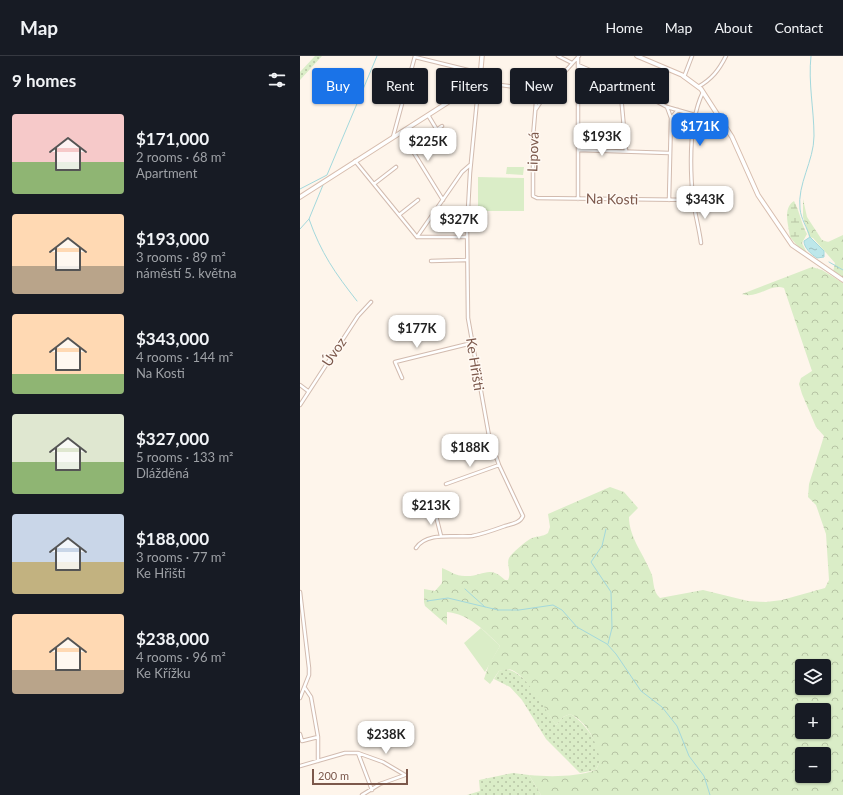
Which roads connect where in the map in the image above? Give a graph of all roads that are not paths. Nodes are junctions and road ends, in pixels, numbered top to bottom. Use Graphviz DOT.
graph roads {
  1 [pos="415,56"];
  2 [pos="482,56"];
  3 [pos="558,56"];
  4 [pos="637,56"];
  5 [pos="692,56"];
  6 [pos="726,56"];
  7 [pos="578,57"];
  8 [pos="572,63"];
  9 [pos="578,65"];
  10 [pos="461,68"];
  11 [pos="481,68"];
  12 [pos="585,68"];
  13 [pos="567,69"];
  14 [pos="684,77"];
  15 [pos="698,86"];
  16 [pos="703,92"];
  17 [pos="444,104"];
  18 [pos="477,104"];
  19 [pos="536,104"];
  20 [pos="539,104"];
  21 [pos="622,104"];
  22 [pos="661,104"];
  23 [pos="667,107"];
  24 [pos="535,110"];
  25 [pos="678,110"];
  26 [pos="428,114"];
  27 [pos="695,114"];
  28 [pos="671,118"];
  29 [pos="442,126"];
  30 [pos="437,130"];
  31 [pos="401,132"];
  32 [pos="426,137"];
  33 [pos="393,138"];
  34 [pos="625,140"];
  35 [pos="578,142"];
  36 [pos="578,150"];
  37 [pos="626,150"];
  38 [pos="669,153"];
  39 [pos="355,161"];
  40 [pos="471,165"];
  41 [pos="396,167"];
  42 [pos="374,184"];
  43 [pos="532,195"];
  44 [pos="300,197"];
  45 [pos="578,199"];
  46 [pos="418,200"];
  47 [pos="443,200"];
  48 [pos="668,200"];
  49 [pos="693,200"];
  50 [pos="399,215"];
  51 [pos="417,237"];
  52 [pos="467,237"];
  53 [pos="701,243"];
  54 [pos="466,260"];
  55 [pos="432,261"];
  56 [pos="843,280"];
  57 [pos="371,302"];
  58 [pos="472,343"];
  59 [pos="402,378"];
  60 [pos="300,385"];
  61 [pos="308,391"];
  62 [pos="300,405"];
  63 [pos="499,465"];
  64 [pos="446,484"];
  65 [pos="435,512"];
  66 [pos="441,536"];
  67 [pos="416,548"];
  68 [pos="300,592"];
  69 [pos="305,688"];
  70 [pos="300,698"];
  71 [pos="300,734"];
  72 [pos="318,737"];
  73 [pos="358,753"];
  74 [pos="318,761"];
  75 [pos="300,766"];
  76 [pos="372,790"];
  77 [pos="362,795"];
  1 -- 10 [label="street"];
  1 -- 33 [label="street"];
  2 -- 11 [label="street"];
  3 -- 8 [label="street"];
  4 -- 14 [label="street"];
  5 -- 14 [label="street"];
  6 -- 15 [label="street"];
  7 -- 8 [label="street"];
  7 -- 9 [label="street"];
  8 -- 13 [label="street"];
  9 -- 12 [label="street"];
  9 -- 35 [label="street"];
  14 -- 15 [label="street"];
  15 -- 16 [label="street"];
  16 -- 27 [label="street"];
  16 -- 56 [label="street"];
  17 -- 26 [label="street"];
  18 -- 40 [label="street, Ke Hřišti"];
  19 -- 24 [label="street, Lipová"];
  20 -- 24 [label="street"];
  21 -- 34 [label="street"];
  22 -- 23 [label="street"];
  23 -- 25 [label="street"];
  23 -- 28 [label="street"];
  24 -- 43 [label="street, Lipová"];
  25 -- 27 [label="street"];
  25 -- 28 [label="street"];
  26 -- 30 [label="street"];
  26 -- 31 [label="street"];
  27 -- 49 [label="street"];
  28 -- 38 [label="street"];
  29 -- 30 [label="street"];
  30 -- 32 [label="street"];
  31 -- 33 [label="street"];
  31 -- 47 [label="street"];
  33 -- 39 [label="street"];
  34 -- 35 [label="street"];
  34 -- 37 [label="street"];
  35 -- 36 [label="street"];
  36 -- 37 [label="street"];
  36 -- 45 [label="street"];
  37 -- 38 [label="street"];
  38 -- 48 [label="street"];
  39 -- 42 [label="street"];
  39 -- 44 [label="street"];
  40 -- 47 [label="street"];
  40 -- 52 [label="street, Ke Hřišti"];
  41 -- 42 [label="street"];
  42 -- 50 [label="street"];
  43 -- 45 [label="street, Na Kosti"];
  45 -- 48 [label="street, Na Kosti"];
  46 -- 50 [label="street"];
  47 -- 51 [label="street"];
  48 -- 49 [label="street, Na Kosti"];
  49 -- 53 [label="street"];
  50 -- 51 [label="street"];
  51 -- 52 [label="street"];
  52 -- 54 [label="street, Ke Hřišti"];
  54 -- 55 [label="street"];
  54 -- 58 [label="street, Ke Hřišti"];
  57 -- 61 [label="street, Úvoz"];
  58 -- 59 [label="street"];
  58 -- 63 [label="street, Ke Hřišti"];
  60 -- 61 [label="street"];
  61 -- 62 [label="street, Úvoz"];
  63 -- 64 [label="street"];
  63 -- 66 [label="street, Ke Hřišti"];
  65 -- 66 [label="street"];
  66 -- 67 [label="street, Ke Hřišti"];
  68 -- 69 [label="street"];
  69 -- 70 [label="street"];
  69 -- 72 [label="street"];
  71 -- 72 [label="street"];
  72 -- 74 [label="street"];
  73 -- 74 [label="street"];
  73 -- 76 [label="street"];
  73 -- 76 [label="street"];
  74 -- 75 [label="street"];
  76 -- 77 [label="street"];
}
